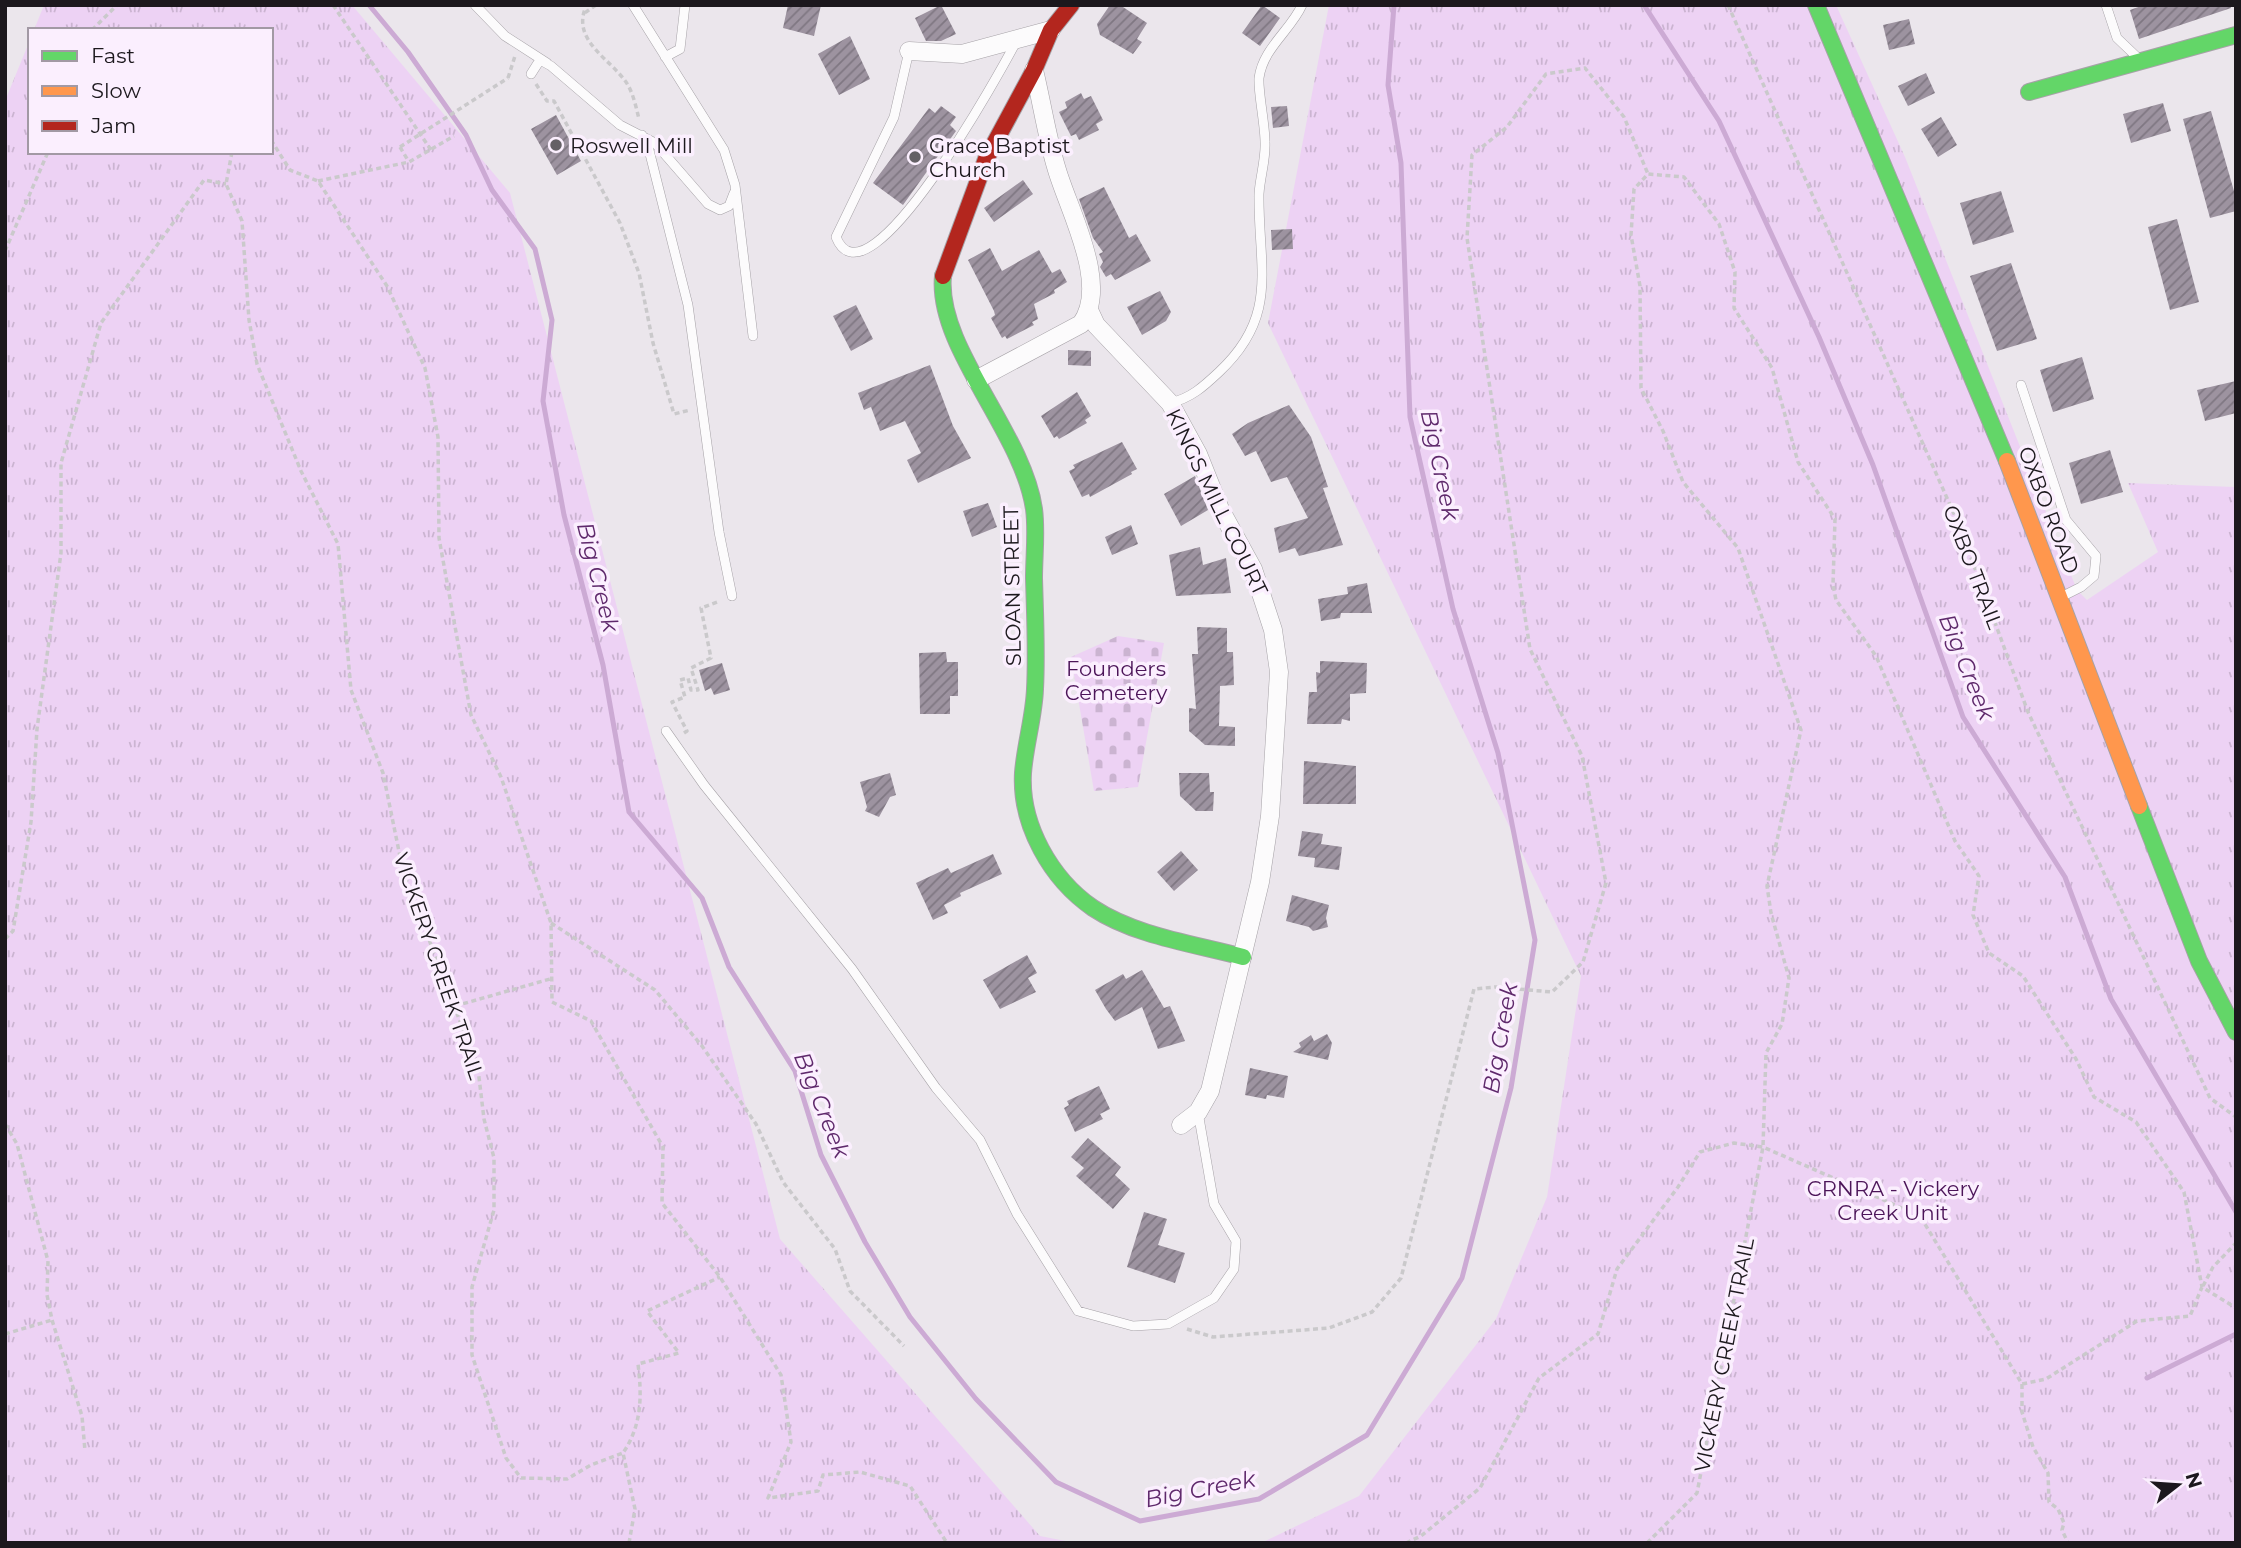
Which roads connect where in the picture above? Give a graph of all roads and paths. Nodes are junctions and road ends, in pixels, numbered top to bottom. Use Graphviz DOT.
graph roads {
  1 [pos="117,5"];
  2 [pos="332,5"];
  3 [pos="475,5"];
  4 [pos="596,5"];
  5 [pos="633,5"];
  6 [pos="685,5"];
  7 [pos="1071,5"];
  8 [pos="1302,5"];
  9 [pos="1728,5"];
  10 [pos="1816,5"];
  11 [pos="2106,5"];
  12 [pos="94,28"];
  13 [pos="1051,30"];
  14 [pos="2236,35"];
  15 [pos="1018,38"];
  16 [pos="909,51"];
  17 [pos="516,54"];
  18 [pos="665,57"];
  19 [pos="2142,61"];
  20 [pos="551,66"];
  21 [pos="1034,70"];
  22 [pos="531,74"];
  23 [pos="2029,92"];
  24 [pos="642,135"];
  25 [pos="454,136"];
  26 [pos="273,143"];
  27 [pos="431,150"];
  28 [pos="46,154"];
  29 [pos="232,154"];
  30 [pos="410,162"];
  31 [pos="1648,174"];
  32 [pos="318,181"];
  33 [pos="226,184"];
  34 [pos="735,185"];
  35 [pos="5,251"];
  36 [pos="1089,310"];
  37 [pos="753,336"];
  38 [pos="976,380"];
  39 [pos="2021,386"];
  40 [pos="1170,404"];
  41 [pos="702,407"];
  42 [pos="732,596"];
  43 [pos="2060,598"];
  44 [pos="666,730"];
  45 [pos="673,740"];
  46 [pos="551,923"];
  47 [pos="5,939"];
  48 [pos="1242,957"];
  49 [pos="550,979"];
  50 [pos="455,1006"];
  51 [pos="2236,1032"];
  52 [pos="1198,1112"];
  53 [pos="2236,1117"];
  54 [pos="5,1124"];
  55 [pos="1181,1125"];
  56 [pos="1763,1147"];
  57 [pos="2236,1243"];
  58 [pos="720,1277"];
  59 [pos="2202,1287"];
  60 [pos="2236,1308"];
  61 [pos="52,1320"];
  62 [pos="1168,1324"];
  63 [pos="5,1334"];
  64 [pos="904,1346"];
  65 [pos="2022,1384"];
  66 [pos="85,1451"];
  67 [pos="623,1453"];
  68 [pos="629,1543"];
  69 [pos="947,1543"];
  70 [pos="1406,1543"];
  71 [pos="1647,1543"];
  72 [pos="2068,1543"];
  1 -- 12 [label="path"];
  2 -- 27 [label="path"];
  3 -- 20 [label="lane"];
  4 -- 24 [label="path"];
  5 -- 18 [label="lane"];
  6 -- 18 [label="lane"];
  7 -- 13 [label="street, SLOAN STREET"];
  8 -- 40 [label="lane"];
  9 -- 53 [label="path, OXBO TRAIL"];
  10 -- 43 [label="street, OXBO ROAD"];
  11 -- 19 [label="lane"];
  13 -- 15 [label="street"];
  13 -- 21 [label="street, SLOAN STREET"];
  14 -- 19 [label="street"];
  15 -- 16 [label="street"];
  15 -- 16 [label="lane"];
  17 -- 30 [label="path, bridge"];
  18 -- 34 [label="lane"];
  19 -- 23 [label="street"];
  20 -- 22 [label="lane"];
  20 -- 24 [label="lane"];
  21 -- 36 [label="street"];
  21 -- 38 [label="street, SLOAN STREET"];
  22 -- 41 [label="path"];
  24 -- 34 [label="lane"];
  24 -- 41 [label="lane"];
  25 -- 27 [label="path"];
  26 -- 32 [label="path"];
  27 -- 30 [label="path"];
  28 -- 35 [label="path"];
  29 -- 33 [label="path"];
  30 -- 32 [label="path"];
  31 -- 56 [label="path, VICKERY CREEK TRAIL"];
  31 -- 59 [label="path"];
  31 -- 62 [label="path"];
  32 -- 46 [label="path"];
  33 -- 47 [label="path"];
  33 -- 50 [label="path, VICKERY CREEK TRAIL"];
  34 -- 37 [label="lane"];
  36 -- 38 [label="street"];
  36 -- 40 [label="street, KINGS MILL COURT"];
  38 -- 48 [label="street, SLOAN STREET"];
  39 -- 43 [label="lane"];
  40 -- 48 [label="street, KINGS MILL COURT"];
  41 -- 42 [label="lane"];
  42 -- 45 [label="path"];
  43 -- 51 [label="street, OXBO ROAD"];
  44 -- 45 [label="lane"];
  45 -- 62 [label="lane"];
  46 -- 49 [label="path"];
  46 -- 64 [label="path"];
  48 -- 52 [label="street, KINGS MILL COURT"];
  49 -- 50 [label="path"];
  49 -- 58 [label="path"];
  50 -- 67 [label="path, VICKERY CREEK TRAIL"];
  52 -- 55 [label="street, KINGS MILL COURT"];
  52 -- 62 [label="lane"];
  54 -- 61 [label="path"];
  56 -- 65 [label="path"];
  56 -- 70 [label="path"];
  56 -- 71 [label="path, VICKERY CREEK TRAIL"];
  57 -- 59 [label="path"];
  58 -- 67 [label="path"];
  58 -- 69 [label="path"];
  59 -- 60 [label="path"];
  59 -- 65 [label="path"];
  61 -- 63 [label="path"];
  61 -- 66 [label="path"];
  65 -- 72 [label="path"];
  67 -- 68 [label="path"];
}
